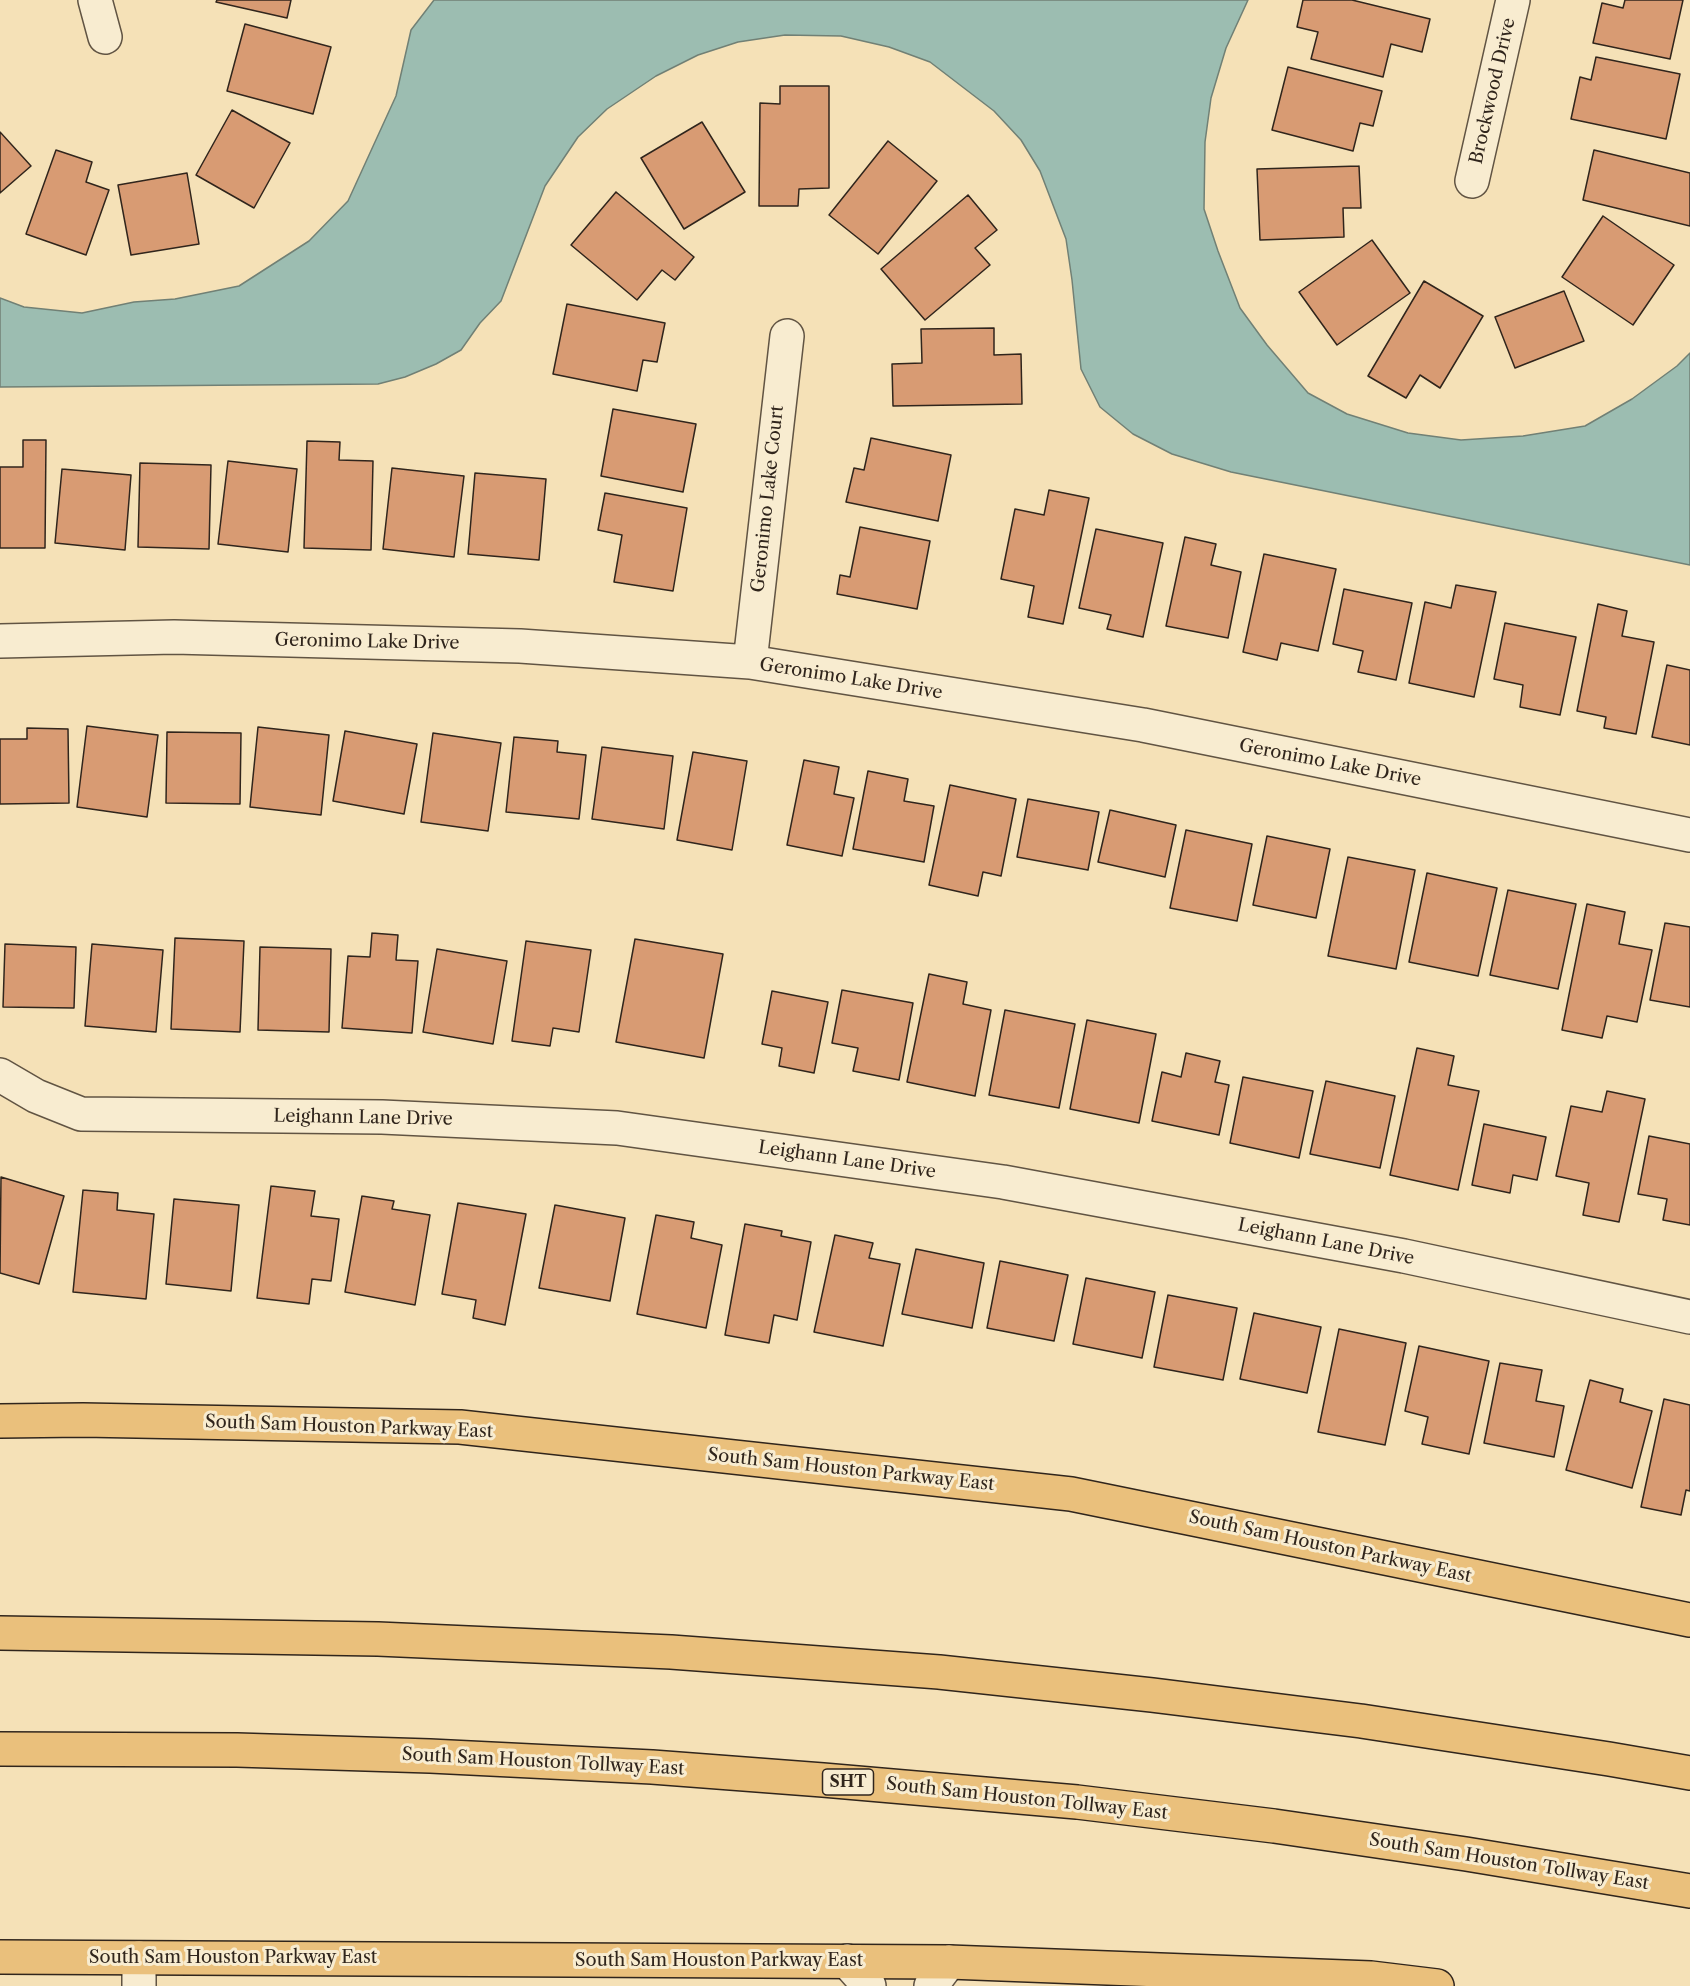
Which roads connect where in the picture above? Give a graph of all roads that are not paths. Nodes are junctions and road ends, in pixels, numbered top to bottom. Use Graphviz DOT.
graph roads {
  1 [pos="95,0"];
  2 [pos="1513,0"];
  3 [pos="105,37"];
  4 [pos="1472,181"];
  5 [pos="787,336"];
  6 [pos="0,641"];
  7 [pos="750,662"];
  8 [pos="1690,835"];
  9 [pos="0,1076"];
  10 [pos="1690,1317"];
  11 [pos="0,1421"];
  12 [pos="1690,1620"];
  13 [pos="0,1633"];
  14 [pos="0,1749"];
  15 [pos="1690,1773"];
  16 [pos="1690,1891"];
  17 [pos="0,1957"];
  18 [pos="847,1961"];
  19 [pos="139,1972"];
  20 [pos="940,1974"];
  21 [pos="869,1986"];
  22 [pos="1437,1986"];
  1 -- 3 [label="street"];
  2 -- 4 [label="street, Brockwood Drive"];
  5 -- 7 [label="street, Geronimo Lake Court"];
  6 -- 7 [label="street, Geronimo Lake Drive"];
  7 -- 8 [label="street, Geronimo Lake Drive"];
  9 -- 10 [label="street, Leighann Lane Drive"];
  11 -- 12 [label="main road, South Sam Houston Parkway East"];
  13 -- 15 [label="main road"];
  14 -- 16 [label="main road, South Sam Houston Tollway East / SHT"];
  17 -- 19 [label="main road, South Sam Houston Parkway East"];
  18 -- 19 [label="main road, South Sam Houston Parkway East"];
  18 -- 20 [label="main road, South Sam Houston Parkway East"];
  18 -- 21 [label="street"];
  20 -- 22 [label="main road, South Sam Houston Parkway East"];
}
